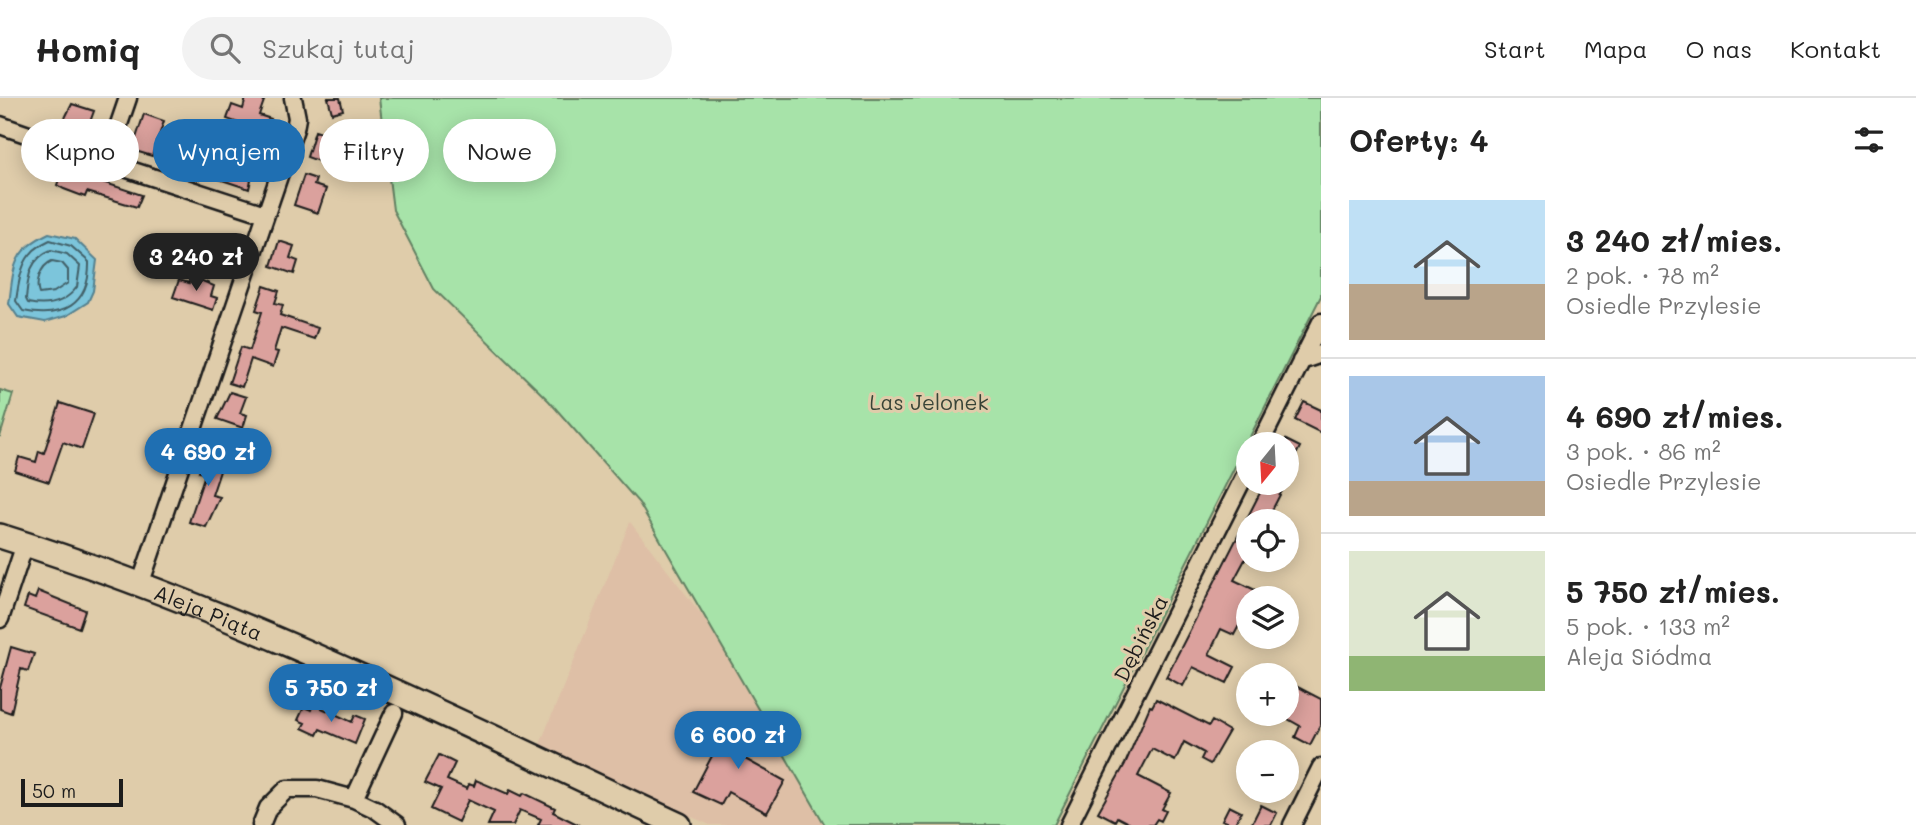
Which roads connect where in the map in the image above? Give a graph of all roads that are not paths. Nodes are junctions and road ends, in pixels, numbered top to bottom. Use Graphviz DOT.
graph roads {
  1 [pos="128,98"];
  2 [pos="293,98"];
  3 [pos="121,119"];
  4 [pos="0,125"];
  5 [pos="21,132"];
  6 [pos="139,173"];
  7 [pos="265,214"];
  8 [pos="1321,322"];
  9 [pos="1321,354"];
  10 [pos="1301,362"];
  11 [pos="1266,432"];
  12 [pos="1236,493"];
  13 [pos="0,536"];
  14 [pos="25,544"];
  15 [pos="140,585"];
  16 [pos="0,619"];
  17 [pos="394,713"];
  18 [pos="1321,767"];
  19 [pos="354,799"];
  20 [pos="261,825"];
  21 [pos="397,825"];
  22 [pos="679,825"];
  23 [pos="1069,825"];
  24 [pos="1292,825"];
  1 -- 3 [label="street"];
  2 -- 7 [label="street"];
  4 -- 5 [label="street"];
  6 -- 7 [label="street"];
  7 -- 15 [label="street"];
  8 -- 10 [label="street"];
  9 -- 10 [label="street"];
  10 -- 11 [label="street"];
  12 -- 23 [label="street, Dębińska"];
  13 -- 14 [label="street, Aleja Piąta"];
  14 -- 15 [label="street, Aleja Piąta"];
  14 -- 16 [label="street"];
  15 -- 22 [label="street, Aleja Piąta"];
  17 -- 19 [label="street"];
  18 -- 24 [label="street"];
  19 -- 20 [label="street"];
  19 -- 21 [label="street"];
}
